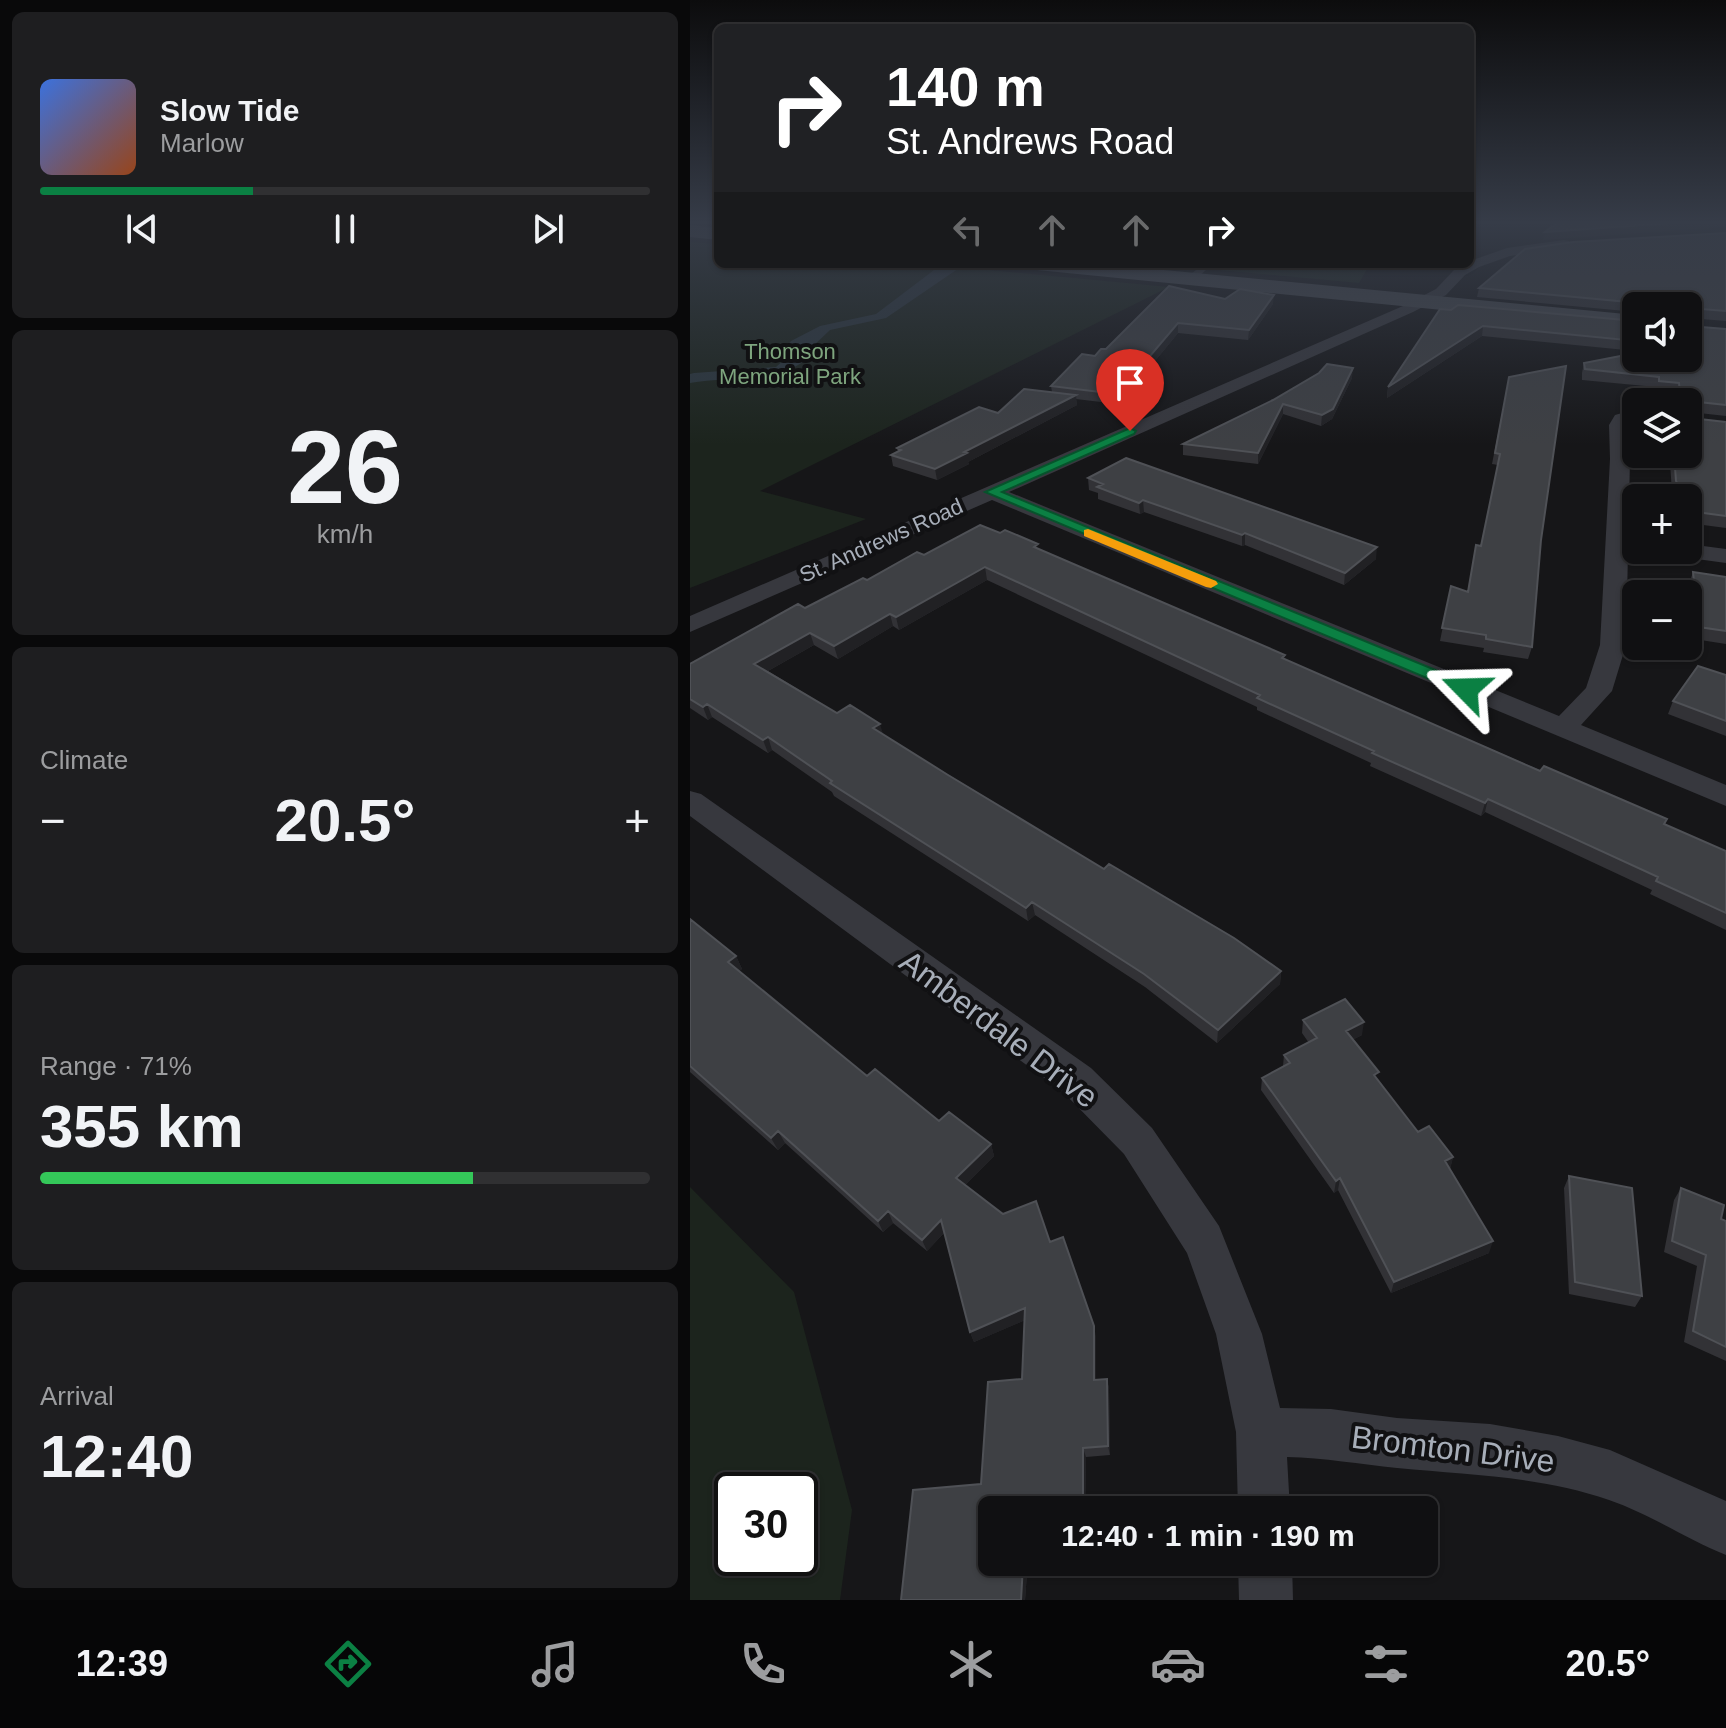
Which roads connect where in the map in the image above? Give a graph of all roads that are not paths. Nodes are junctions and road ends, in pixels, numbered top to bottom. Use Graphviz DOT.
graph roads {
  1 [pos="1367,296"];
  2 [pos="1434,296"];
  3 [pos="1423,301"];
  4 [pos="1622,321"];
  5 [pos="1622,419"];
  6 [pos="1622,484"];
  7 [pos="991,492"];
  8 [pos="1702,553"];
  9 [pos="1726,556"];
  10 [pos="1623,564"];
  11 [pos="690,625"];
  12 [pos="1562,729"];
  13 [pos="1726,796"];
  14 [pos="690,801"];
  15 [pos="1261,1432"];
  16 [pos="1263,1496"];
  17 [pos="1726,1529"];
  18 [pos="1265,1576"];
  19 [pos="1266,1600"];
  1 -- 3 [label="main road"];
  2 -- 3 [label="street, St. Andrews Road"];
  3 -- 4 [label="main road"];
  3 -- 7 [label="street, St. Andrews Road"];
  5 -- 6 [label="street"];
  7 -- 11 [label="street, St. Andrews Road"];
  7 -- 12 [label="street"];
  8 -- 9 [label="street"];
  10 -- 12 [label="street"];
  12 -- 13 [label="street"];
  14 -- 15 [label="street, Amberdale Drive"];
  15 -- 16 [label="street, Amberdale Drive"];
  15 -- 17 [label="street, Bromton Drive"];
  18 -- 19 [label="street"];
}
